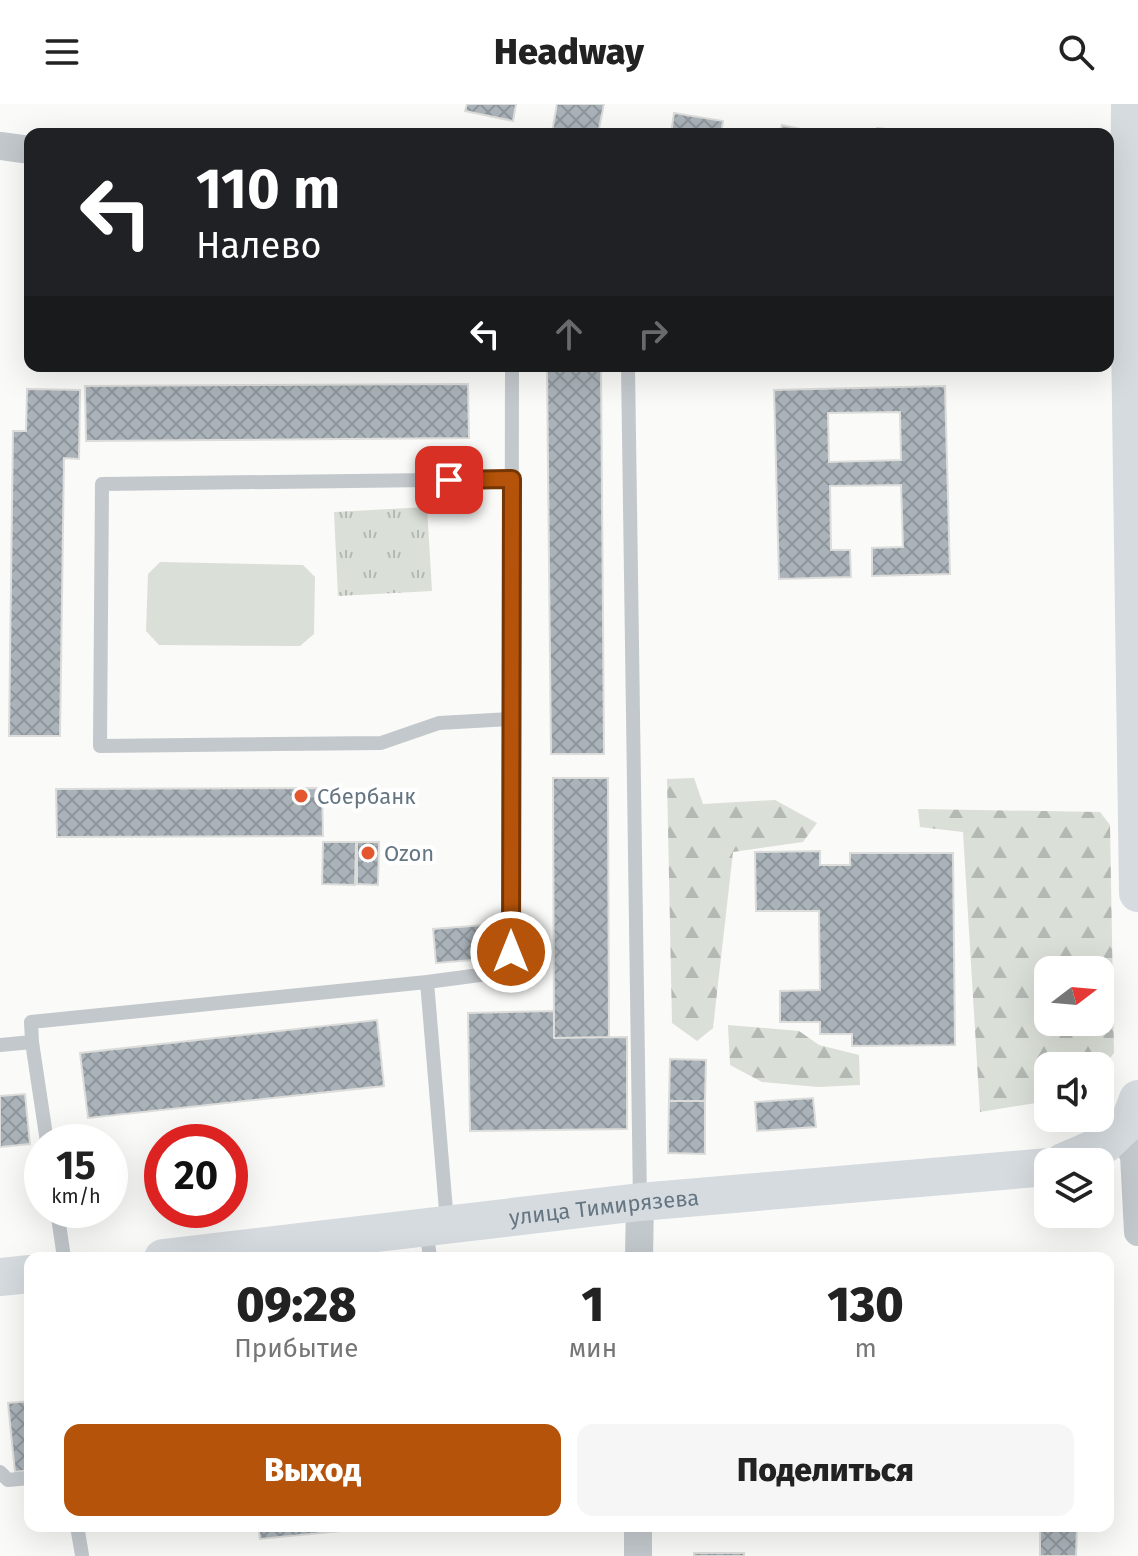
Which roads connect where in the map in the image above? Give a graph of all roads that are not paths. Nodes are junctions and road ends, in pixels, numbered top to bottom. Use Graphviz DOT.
graph roads {
  1 [pos="1130,104"];
  2 [pos="0,146"];
  3 [pos="24,149"];
  4 [pos="1125,265"];
  5 [pos="512,372"];
  6 [pos="628,372"];
  7 [pos="512,479"];
  8 [pos="511,719"];
  9 [pos="1138,893"];
  10 [pos="427,982"];
  11 [pos="32,1042"];
  12 [pos="0,1045"];
  13 [pos="1131,1122"];
  14 [pos="44,1124"];
  15 [pos="1096,1148"];
  16 [pos="1034,1168"];
  17 [pos="640,1202"];
  18 [pos="60,1228"];
  19 [pos="1138,1232"];
  20 [pos="434,1236"];
  21 [pos="63,1252"];
  22 [pos="237,1252"];
  23 [pos="639,1252"];
  24 [pos="24,1275"];
  25 [pos="0,1277"];
  26 [pos="0,1472"];
  27 [pos="24,1479"];
  28 [pos="78,1532"];
  29 [pos="638,1532"];
  30 [pos="82,1555"];
  31 [pos="638,1556"];
  1 -- 4 [label="street"];
  2 -- 3 [label="street"];
  4 -- 9 [label="street"];
  5 -- 7 [label="lane"];
  6 -- 17 [label="lane"];
  7 -- 8 [label="lane"];
  7 -- 8 [label="lane"];
  8 -- 10 [label="lane"];
  10 -- 11 [label="lane"];
  10 -- 20 [label="lane"];
  11 -- 12 [label="lane"];
  11 -- 14 [label="lane"];
  13 -- 15 [label="street"];
  13 -- 19 [label="street"];
  16 -- 17 [label="street, улица Тимирязева"];
  17 -- 20 [label="street, улица Тимирязева"];
  17 -- 23 [label="street"];
  18 -- 21 [label="lane"];
  20 -- 22 [label="street, улица Тимирязева"];
  24 -- 25 [label="street"];
  26 -- 27 [label="lane"];
  28 -- 30 [label="lane"];
  29 -- 31 [label="street"];
}
